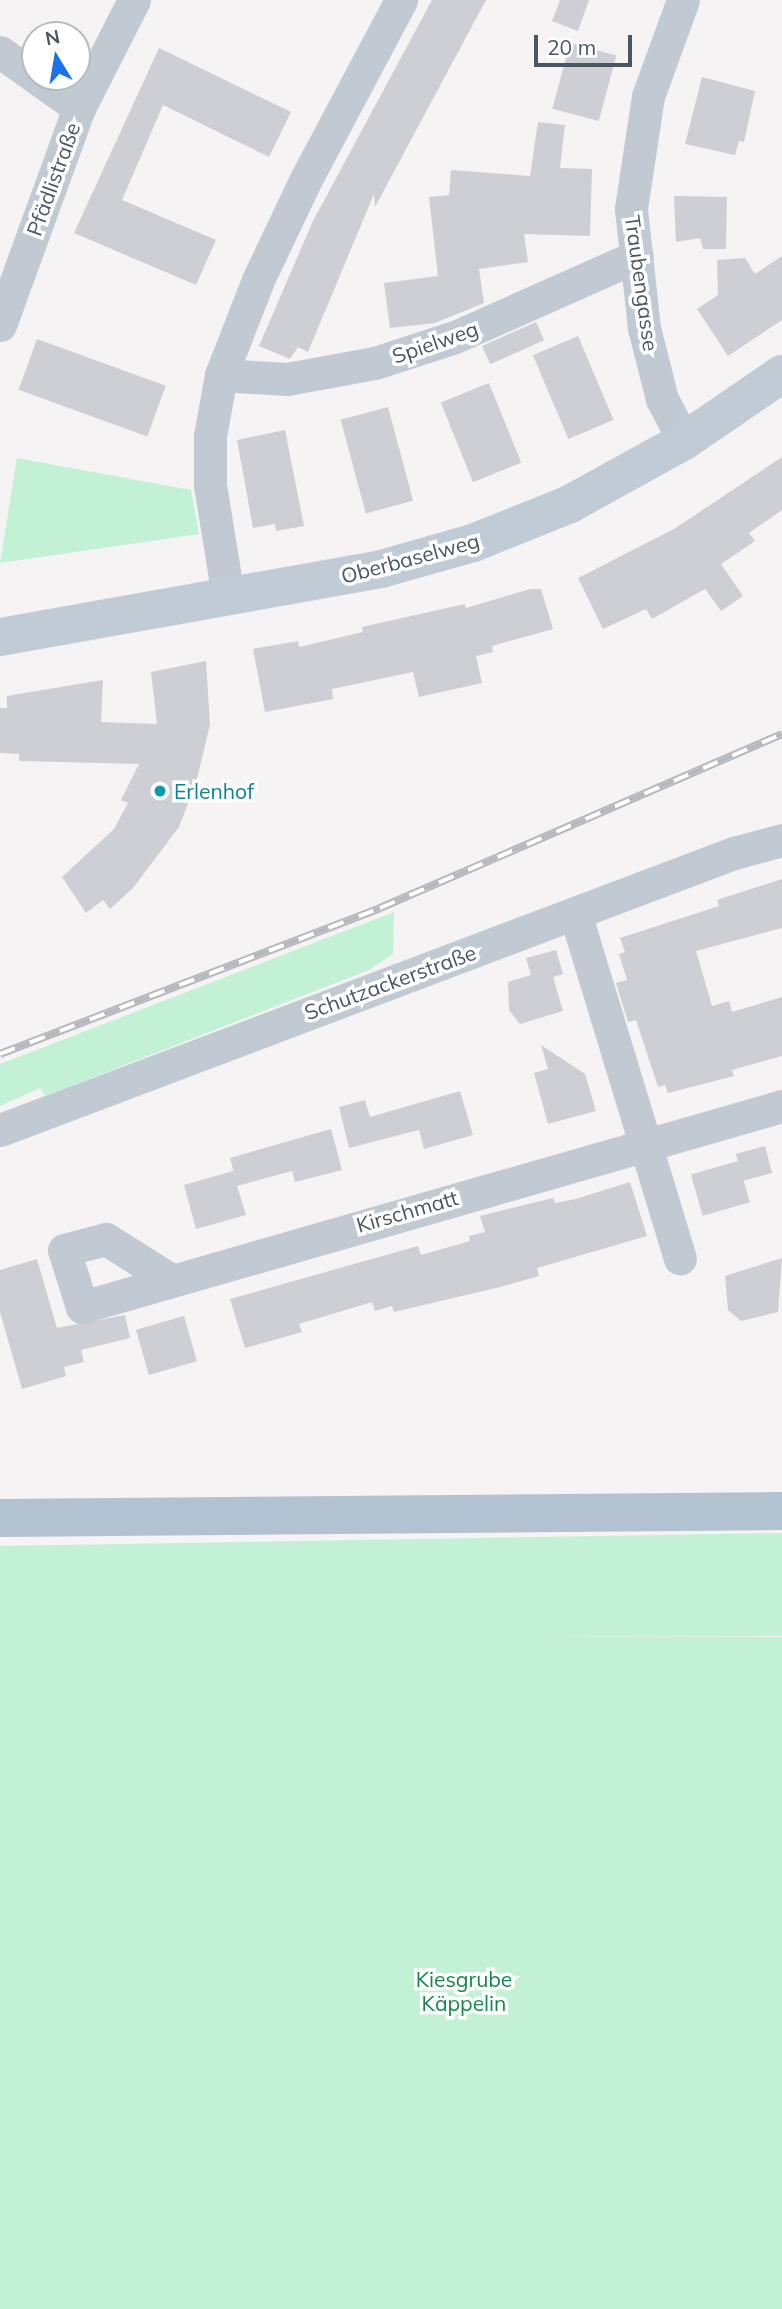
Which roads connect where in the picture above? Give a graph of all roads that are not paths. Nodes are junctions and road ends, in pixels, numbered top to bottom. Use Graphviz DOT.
graph roads {
  1 [pos="134,0"];
  2 [pos="401,0"];
  3 [pos="683,0"];
  4 [pos="0,52"];
  5 [pos="79,108"];
  6 [pos="637,256"];
  7 [pos="0,325"];
  8 [pos="782,374"];
  9 [pos="221,375"];
  10 [pos="684,441"];
  11 [pos="228,596"];
  12 [pos="0,637"];
  13 [pos="782,840"];
  14 [pos="575,913"];
  15 [pos="782,1106"];
  16 [pos="0,1130"];
  17 [pos="644,1142"];
  18 [pos="680,1258"];
  19 [pos="170,1280"];
  20 [pos="782,1511"];
  21 [pos="0,1518"];
  1 -- 5 [label="street, Pfädlistraße"];
  2 -- 9 [label="street"];
  3 -- 6 [label="street, Traubengasse"];
  4 -- 5 [label="street"];
  5 -- 7 [label="street, Pfädlistraße"];
  6 -- 9 [label="street, Spielweg"];
  6 -- 10 [label="street, Traubengasse"];
  8 -- 10 [label="street, Oberbaselweg"];
  9 -- 11 [label="street"];
  10 -- 11 [label="street, Oberbaselweg"];
  11 -- 12 [label="street, Oberbaselweg"];
  13 -- 14 [label="street, Schutzackerstraße"];
  14 -- 16 [label="street, Schutzackerstraße"];
  14 -- 17 [label="street"];
  15 -- 17 [label="street, Kirschmatt"];
  17 -- 18 [label="street"];
  17 -- 19 [label="street, Kirschmatt"];
  20 -- 21 [label="main road"];
}
